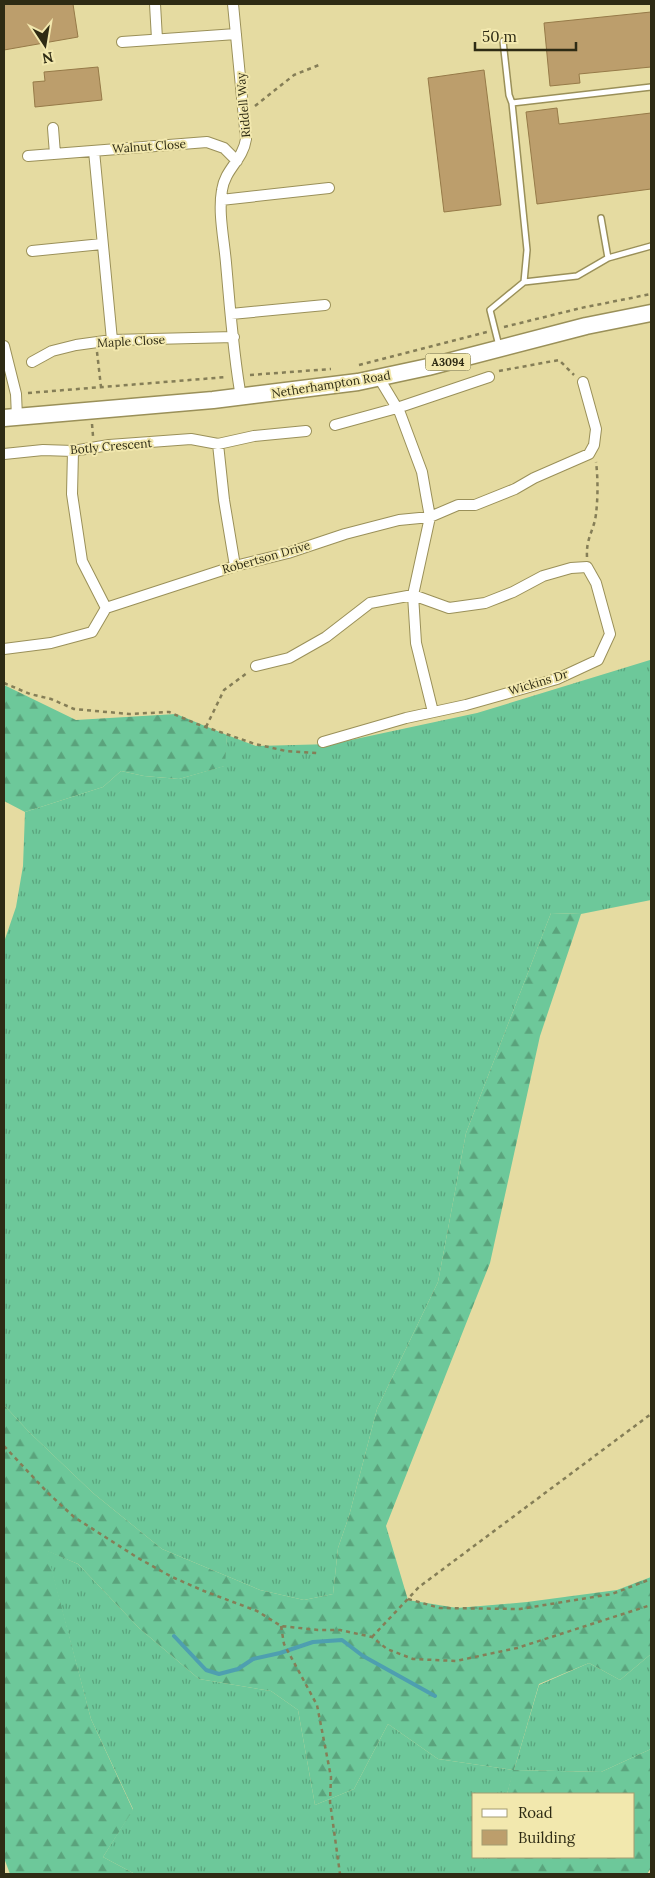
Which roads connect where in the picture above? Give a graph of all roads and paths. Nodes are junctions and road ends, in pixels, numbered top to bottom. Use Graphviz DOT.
graph roads {
  1 [pos="155,4"];
  2 [pos="234,4"];
  3 [pos="236,34"];
  4 [pos="157,39"];
  5 [pos="504,41"];
  6 [pos="122,42"];
  7 [pos="319,65"];
  8 [pos="651,87"];
  9 [pos="512,103"];
  10 [pos="244,114"];
  11 [pos="53,128"];
  12 [pos="94,151"];
  13 [pos="55,154"];
  14 [pos="28,156"];
  15 [pos="237,161"];
  16 [pos="329,188"];
  17 [pos="221,200"];
  18 [pos="601,218"];
  19 [pos="102,244"];
  20 [pos="651,246"];
  21 [pos="32,250"];
  22 [pos="608,258"];
  23 [pos="524,282"];
  24 [pos="651,294"];
  25 [pos="325,305"];
  26 [pos="651,313"];
  27 [pos="231,314"];
  28 [pos="495,330"];
  29 [pos="234,337"];
  30 [pos="112,340"];
  31 [pos="96,343"];
  32 [pos="4,346"];
  33 [pos="499,349"];
  34 [pos="32,362"];
  35 [pos="358,366"];
  36 [pos="331,369"];
  37 [pos="237,376"];
  38 [pos="489,377"];
  39 [pos="379,378"];
  40 [pos="583,382"];
  41 [pos="101,388"];
  42 [pos="16,394"];
  43 [pos="241,397"];
  44 [pos="397,408"];
  45 [pos="90,410"];
  46 [pos="10,418"];
  47 [pos="335,425"];
  48 [pos="306,431"];
  49 [pos="218,444"];
  50 [pos="594,445"];
  51 [pos="94,448"];
  52 [pos="73,451"];
  53 [pos="4,454"];
  54 [pos="430,517"];
  55 [pos="235,566"];
  56 [pos="587,567"];
  57 [pos="413,595"];
  58 [pos="106,608"];
  59 [pos="4,649"];
  60 [pos="256,666"];
  61 [pos="4,683"];
  62 [pos="434,712"];
  63 [pos="206,727"];
  64 [pos="323,742"];
  65 [pos="651,1414"];
  66 [pos="4,1446"];
  67 [pos="651,1578"];
  68 [pos="408,1600"];
  69 [pos="651,1605"];
  70 [pos="281,1626"];
  71 [pos="372,1637"];
  72 [pos="340,1874"];
  1 -- 4 [label="street"];
  2 -- 3 [label="street, Riddell Way"];
  3 -- 4 [label="street"];
  3 -- 10 [label="street, Riddell Way"];
  4 -- 6 [label="street"];
  5 -- 9 [label="lane"];
  7 -- 10 [label="path"];
  8 -- 9 [label="lane"];
  9 -- 23 [label="lane"];
  10 -- 15 [label="street, Riddell Way"];
  11 -- 13 [label="street"];
  12 -- 13 [label="street, Walnut Close"];
  12 -- 15 [label="street, Walnut Close"];
  12 -- 19 [label="street"];
  13 -- 14 [label="street, Walnut Close"];
  15 -- 17 [label="street, Riddell Way"];
  16 -- 17 [label="street"];
  17 -- 27 [label="street, Riddell Way"];
  18 -- 22 [label="lane"];
  19 -- 21 [label="street"];
  19 -- 30 [label="street"];
  20 -- 22 [label="lane"];
  22 -- 23 [label="lane"];
  23 -- 28 [label="lane"];
  24 -- 28 [label="path"];
  25 -- 27 [label="street"];
  26 -- 33 [label="main road, Netherhampton Road / A3094"];
  27 -- 29 [label="street, Riddell Way"];
  28 -- 33 [label="lane"];
  28 -- 35 [label="path"];
  29 -- 30 [label="street, Maple Close"];
  29 -- 37 [label="street, Riddell Way"];
  30 -- 31 [label="street, Maple Close"];
  31 -- 34 [label="street, Maple Close"];
  31 -- 41 [label="path"];
  32 -- 42 [label="street"];
  33 -- 39 [label="main road, Netherhampton Road / A3094"];
  36 -- 37 [label="path"];
  37 -- 41 [label="path"];
  37 -- 43 [label="street, Riddell Way"];
  38 -- 44 [label="street"];
  39 -- 43 [label="main road, Netherhampton Road / A3094"];
  39 -- 44 [label="street"];
  40 -- 50 [label="street"];
  41 -- 42 [label="path"];
  42 -- 46 [label="street"];
  43 -- 45 [label="main road, Netherhampton Road / A3094"];
  44 -- 47 [label="street"];
  44 -- 54 [label="street"];
  45 -- 46 [label="main road, Netherhampton Road / A3094"];
  45 -- 51 [label="path"];
  48 -- 49 [label="street"];
  49 -- 51 [label="street, Botly Crescent"];
  49 -- 55 [label="street"];
  50 -- 54 [label="street, Robertson Drive"];
  50 -- 56 [label="path"];
  51 -- 52 [label="street, Botly Crescent"];
  52 -- 53 [label="street, Botly Crescent"];
  52 -- 58 [label="street"];
  54 -- 55 [label="street, Robertson Drive"];
  54 -- 57 [label="street"];
  55 -- 58 [label="street, Robertson Drive"];
  56 -- 57 [label="street"];
  56 -- 62 [label="street, Wickins Dr"];
  57 -- 60 [label="street"];
  57 -- 62 [label="street"];
  58 -- 59 [label="street"];
  60 -- 63 [label="path"];
  61 -- 63 [label="path"];
  62 -- 64 [label="street, Wickins Dr"];
  63 -- 64 [label="path"];
  65 -- 68 [label="path"];
  66 -- 70 [label="path"];
  67 -- 68 [label="path"];
  68 -- 71 [label="path"];
  69 -- 71 [label="path"];
  70 -- 71 [label="path"];
  70 -- 72 [label="path"];
}
